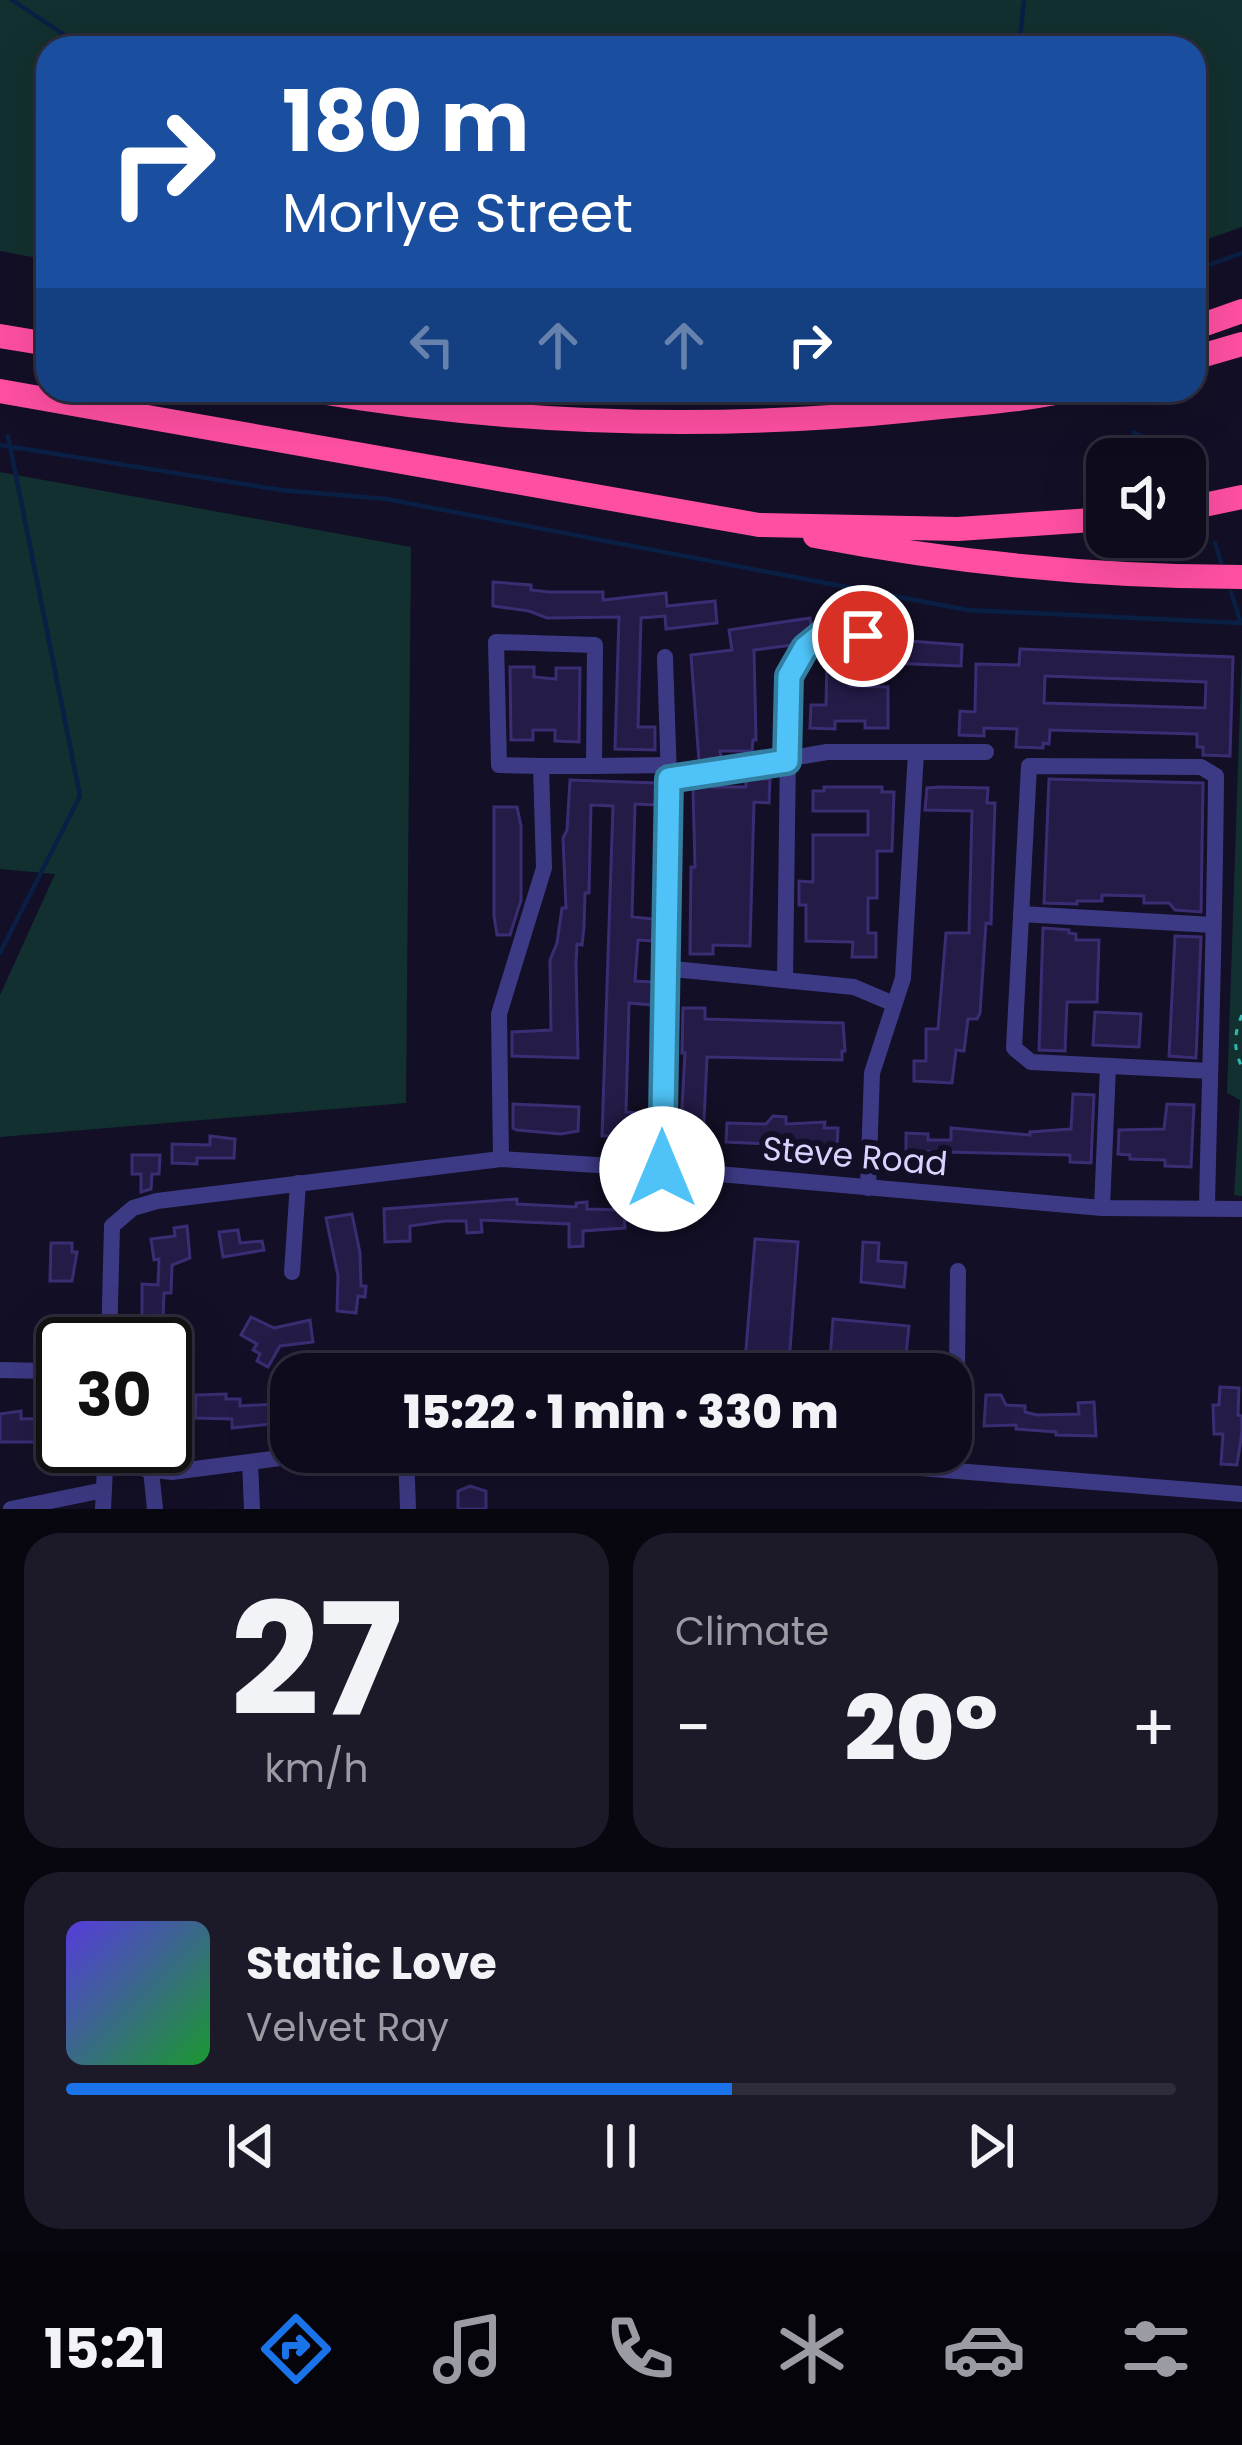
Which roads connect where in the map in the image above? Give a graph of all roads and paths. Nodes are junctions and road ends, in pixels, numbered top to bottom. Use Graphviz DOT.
graph roads {
  1 [pos="1242,311"];
  2 [pos="1206,324"];
  3 [pos="0,336"];
  4 [pos="36,342"];
  5 [pos="1242,344"];
  6 [pos="1206,354"];
  7 [pos="0,391"];
  8 [pos="36,397"];
  9 [pos="62,402"];
  10 [pos="389,402"];
  11 [pos="940,402"];
  12 [pos="1009,402"];
  13 [pos="920,409"];
  14 [pos="1242,496"];
  15 [pos="1206,504"];
  16 [pos="1086,520"];
  17 [pos="759,526"];
  18 [pos="1242,577"];
  19 [pos="863,636"];
  20 [pos="665,657"];
  21 [pos="916,752"];
  22 [pos="986,752"];
  23 [pos="787,761"];
  24 [pos="542,766"];
  25 [pos="594,766"];
  26 [pos="669,772"];
  27 [pos="1021,914"];
  28 [pos="1213,926"];
  29 [pos="663,968"];
  30 [pos="784,980"];
  31 [pos="894,1004"];
  32 [pos="1242,1015"];
  33 [pos="1242,1066"];
  34 [pos="1108,1067"];
  35 [pos="1210,1071"];
  36 [pos="501,1159"];
  37 [pos="662,1169"];
  38 [pos="298,1183"];
  39 [pos="868,1188"];
  40 [pos="1208,1207"];
  41 [pos="1102,1208"];
  42 [pos="1242,1209"];
  43 [pos="958,1271"];
  44 [pos="292,1272"];
  45 [pos="110,1317"];
  46 [pos="957,1353"];
  47 [pos="0,1370"];
  48 [pos="36,1371"];
  49 [pos="270,1459"];
  50 [pos="250,1462"];
  51 [pos="192,1469"];
  52 [pos="972,1472"];
  53 [pos="152,1473"];
  54 [pos="407,1473"];
  55 [pos="1242,1494"];
  56 [pos="103,1500"];
  57 [pos="11,1509"];
  58 [pos="155,1509"];
  59 [pos="252,1509"];
  60 [pos="408,1509"];
  1 -- 2 [label="highway"];
  3 -- 4 [label="highway"];
  5 -- 6 [label="highway"];
  7 -- 8 [label="highway"];
  9 -- 17 [label="highway"];
  10 -- 13 [label="highway"];
  11 -- 13 [label="highway"];
  12 -- 13 [label="highway"];
  14 -- 15 [label="highway"];
  16 -- 17 [label="highway"];
  17 -- 18 [label="highway"];
  19 -- 23 [label="street"];
  20 -- 26 [label="street"];
  21 -- 22 [label="street"];
  21 -- 23 [label="street"];
  21 -- 31 [label="street"];
  23 -- 26 [label="street"];
  23 -- 30 [label="street"];
  24 -- 25 [label="street"];
  24 -- 25 [label="street"];
  24 -- 36 [label="street"];
  25 -- 26 [label="street"];
  26 -- 29 [label="street"];
  27 -- 28 [label="street"];
  27 -- 28 [label="street"];
  27 -- 34 [label="street"];
  28 -- 35 [label="street"];
  29 -- 30 [label="street"];
  29 -- 37 [label="street"];
  30 -- 31 [label="street"];
  31 -- 39 [label="street"];
  32 -- 33 [label="path"];
  34 -- 35 [label="street"];
  34 -- 41 [label="street"];
  35 -- 40 [label="street"];
  36 -- 37 [label="street, Steve Road"];
  36 -- 38 [label="street, Steve Road"];
  37 -- 39 [label="street, Steve Road"];
  38 -- 44 [label="street"];
  38 -- 45 [label="street, Steve Road"];
  39 -- 41 [label="street, Steve Road"];
  40 -- 41 [label="street, Steve Road"];
  40 -- 42 [label="street, Steve Road"];
  43 -- 46 [label="street"];
  47 -- 48 [label="street"];
  49 -- 50 [label="street"];
  50 -- 51 [label="street"];
  50 -- 59 [label="street"];
  52 -- 55 [label="street"];
  53 -- 58 [label="street"];
  54 -- 60 [label="street"];
  56 -- 57 [label="street"];
}
